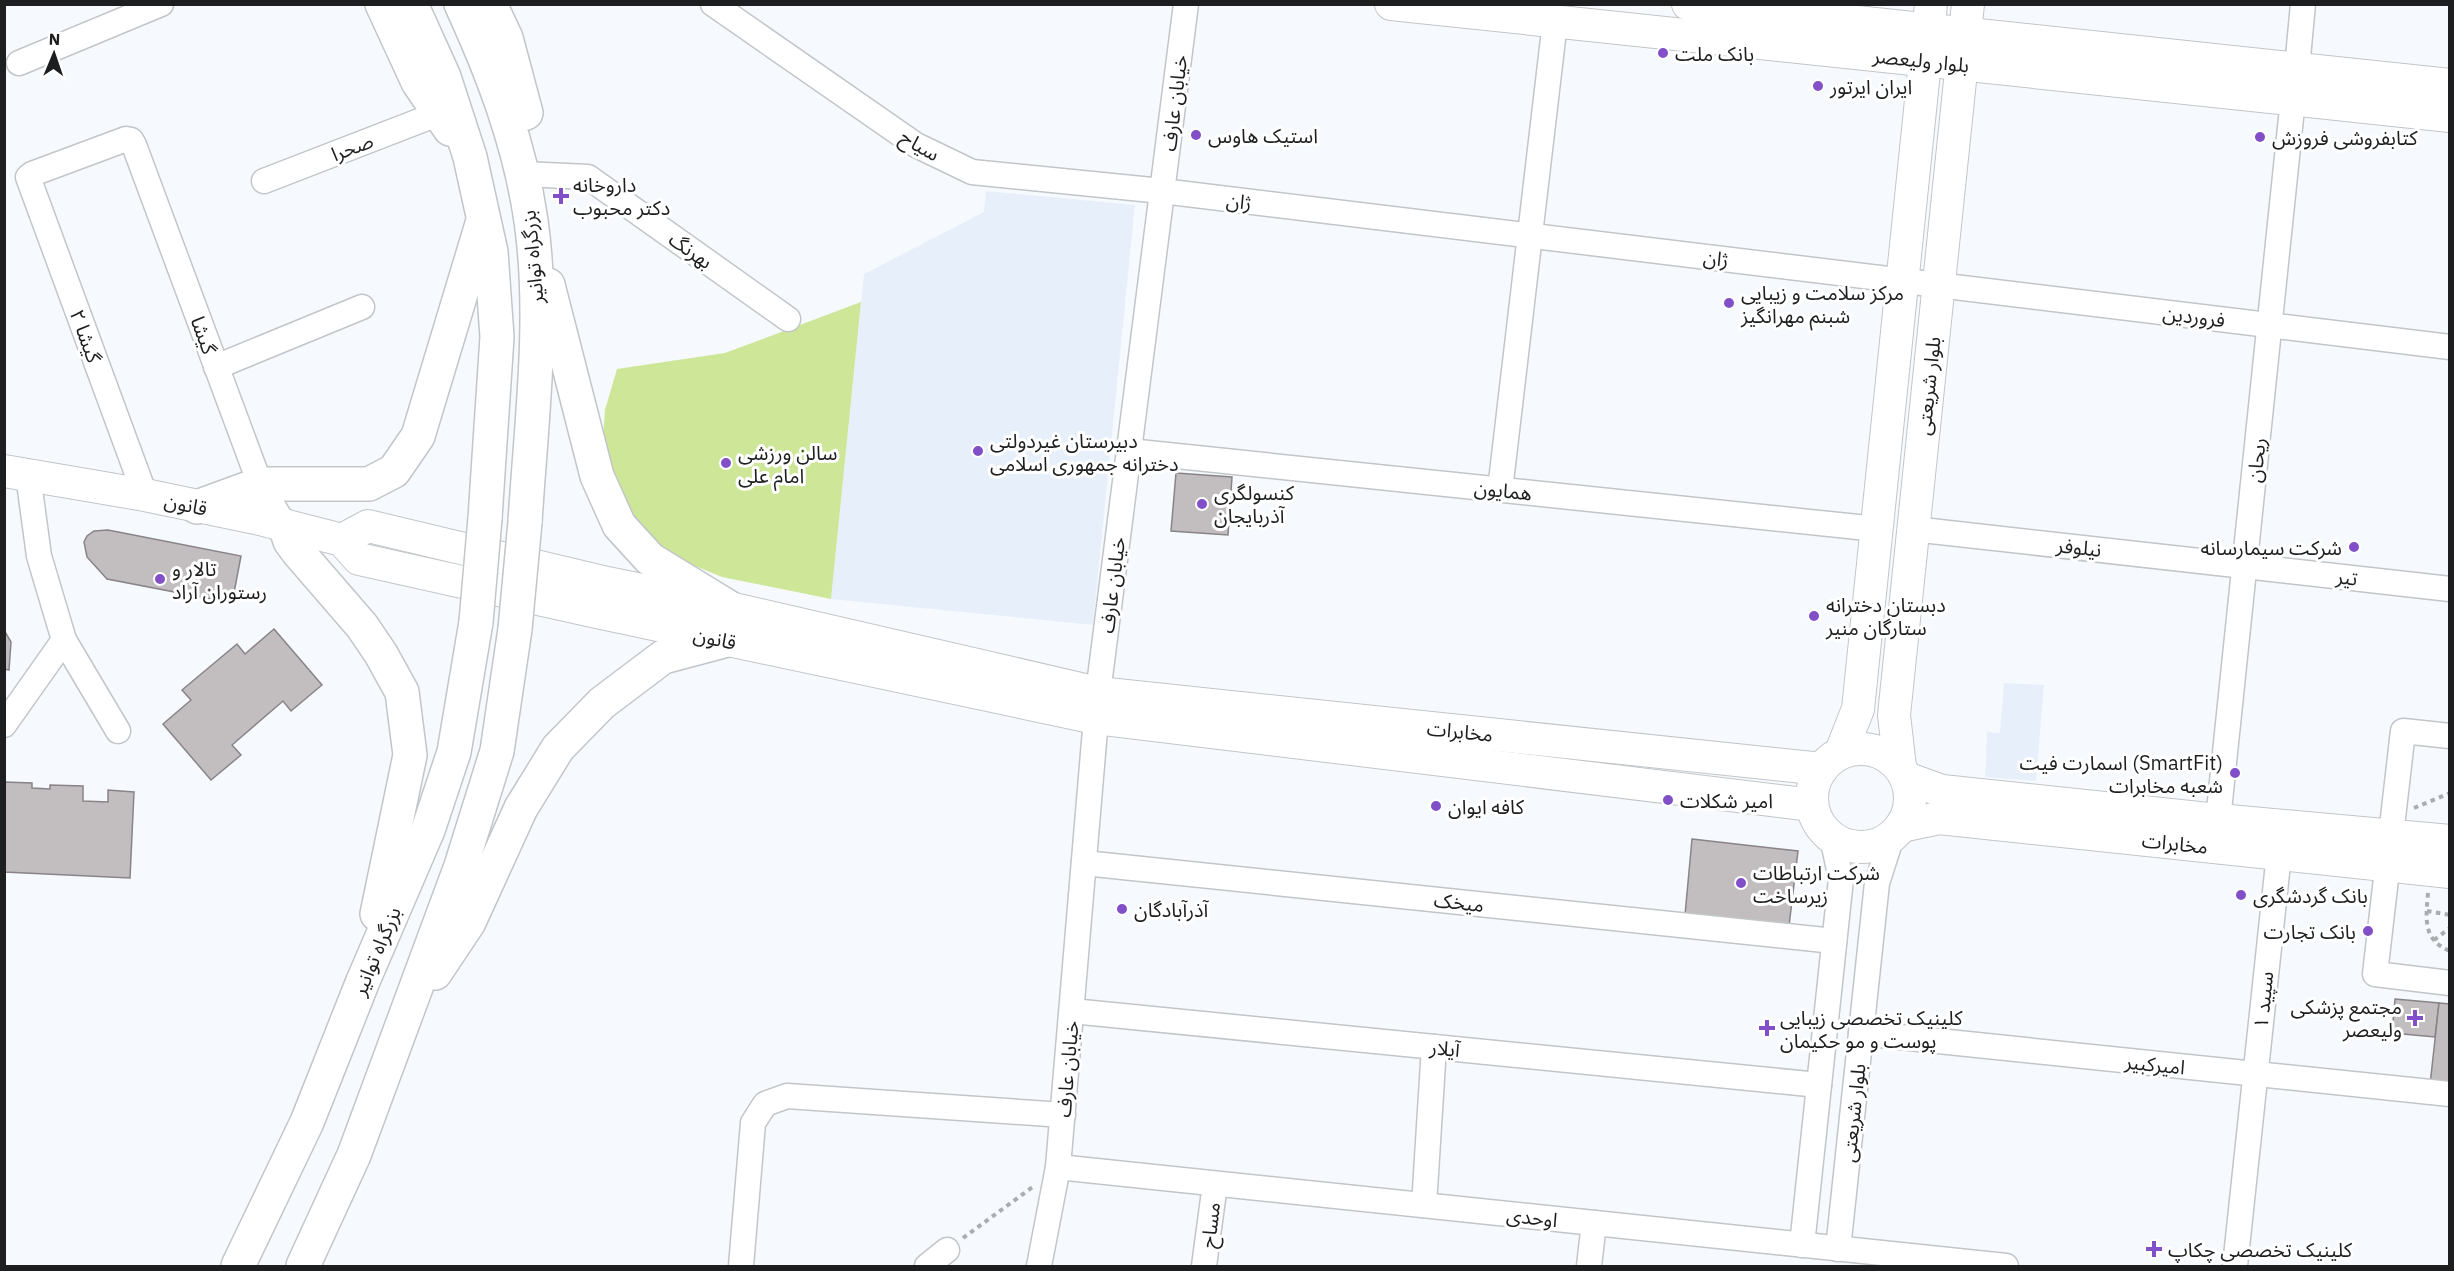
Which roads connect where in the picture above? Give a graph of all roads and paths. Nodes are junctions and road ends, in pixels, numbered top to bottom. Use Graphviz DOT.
graph roads {
  1 [pos="161,4"];
  2 [pos="382,4"];
  3 [pos="411,4"];
  4 [pos="461,4"];
  5 [pos="490,4"];
  6 [pos="713,4"];
  7 [pos="1186,4"];
  8 [pos="1392,4"];
  9 [pos="1688,4"];
  10 [pos="2303,4"];
  11 [pos="1616,16"];
  12 [pos="1930,17"];
  13 [pos="1966,19"];
  14 [pos="1555,22"];
  15 [pos="1926,61"];
  16 [pos="18,63"];
  17 [pos="1962,64"];
  18 [pos="2297,68"];
  19 [pos="2450,85"];
  20 [pos="2293,99"];
  21 [pos="440,113"];
  22 [pos="2450,116"];
  23 [pos="470,157"];
  24 [pos="523,174"];
  25 [pos="28,177"];
  26 [pos="264,181"];
  27 [pos="1162,191"];
  28 [pos="483,219"];
  29 [pos="532,222"];
  30 [pos="1530,236"];
  31 [pos="1902,280"];
  32 [pos="1939,285"];
  33 [pos="362,307"];
  34 [pos="788,319"];
  35 [pos="2270,325"];
  36 [pos="2450,347"];
  37 [pos="216,367"];
  38 [pos="1129,451"];
  39 [pos="16,473"];
  40 [pos="260,484"];
  41 [pos="1500,490"];
  42 [pos="145,495"];
  43 [pos="197,507"];
  44 [pos="285,526"];
  45 [pos="1877,529"];
  46 [pos="1913,529"];
  47 [pos="342,540"];
  48 [pos="2244,565"];
  49 [pos="2450,589"];
  50 [pos="730,608"];
  51 [pos="64,640"];
  52 [pos="727,640"];
  53 [pos="1097,705"];
  54 [pos="4,725"];
  55 [pos="118,731"];
  56 [pos="2450,736"];
  57 [pos="1832,760"];
  58 [pos="1903,772"];
  59 [pos="2450,793"];
  60 [pos="1812,805"];
  61 [pos="2218,820"];
  62 [pos="1897,831"];
  63 [pos="1832,837"];
  64 [pos="2391,839"];
  65 [pos="2450,841"];
  66 [pos="2279,854"];
  67 [pos="1084,863"];
  68 [pos="2439,879"];
  69 [pos="2427,911"];
  70 [pos="2450,915"];
  71 [pos="2450,928"];
  72 [pos="2434,940"];
  73 [pos="1834,941"];
  74 [pos="2450,951"];
  75 [pos="363,981"];
  76 [pos="2450,983"];
  77 [pos="1072,1011"];
  78 [pos="408,1012"];
  79 [pos="1861,1033"];
  80 [pos="1434,1047"];
  81 [pos="2255,1074"];
  82 [pos="1819,1085"];
  83 [pos="2450,1094"];
  84 [pos="1063,1115"];
  85 [pos="1058,1167"];
  86 [pos="1215,1184"];
  87 [pos="1424,1205"];
  88 [pos="1594,1223"];
  89 [pos="1802,1245"];
  90 [pos="947,1250"];
  91 [pos="1851,1256"];
  92 [pos="238,1266"];
  93 [pos="303,1266"];
  94 [pos="741,1266"];
  95 [pos="927,1266"];
  96 [pos="1039,1266"];
  97 [pos="1204,1266"];
  98 [pos="1589,1266"];
  99 [pos="2006,1266"];
  100 [pos="2235,1266"];
  1 -- 16 [label="street"];
  2 -- 21 [label="highway"];
  3 -- 23 [label="highway, بزرگراه توانیر"];
  4 -- 24 [label="highway, بزرگراه توانیر"];
  5 -- 24 [label="highway"];
  6 -- 27 [label="street, سیاح"];
  7 -- 27 [label="street, خیابان عارف"];
  8 -- 14 [label="main road, بلوار ولیعصر"];
  9 -- 12 [label="main road, بلوار ولیعصر"];
  10 -- 18 [label="street"];
  11 -- 14 [label="main road, بلوار ولیعصر"];
  11 -- 15 [label="main road, بلوار ولیعصر"];
  12 -- 13 [label="main road, بلوار ولیعصر"];
  12 -- 15 [label="main road, بلوار شریعتى"];
  13 -- 17 [label="main road, بلوار شریعتى"];
  13 -- 18 [label="main road, بلوار ولیعصر"];
  14 -- 30 [label="street"];
  15 -- 17 [label="main road, بلوار ولیعصر"];
  15 -- 31 [label="main road, بلوار شریعتى"];
  17 -- 20 [label="main road, بلوار ولیعصر"];
  17 -- 32 [label="main road, بلوار شریعتى"];
  18 -- 19 [label="main road, بلوار ولیعصر"];
  20 -- 22 [label="main road, بلوار ولیعصر"];
  20 -- 35 [label="street, ریحان"];
  21 -- 23 [label="highway"];
  21 -- 26 [label="street, صحرا"];
  23 -- 28 [label="highway, بزرگراه توانیر"];
  24 -- 29 [label="highway, بزرگراه توانیر"];
  24 -- 34 [label="street, بهرنگ"];
  25 -- 37 [label="street, گیشا"];
  25 -- 42 [label="street, گیشا ۲"];
  27 -- 30 [label="street, ژان"];
  27 -- 38 [label="street, خیابان عارف"];
  28 -- 40 [label="highway"];
  28 -- 75 [label="highway, بزرگراه توانیر, bridge"];
  29 -- 50 [label="highway"];
  29 -- 78 [label="highway, بزرگراه توانیر, bridge"];
  30 -- 31 [label="street, ژان"];
  30 -- 41 [label="street"];
  31 -- 32 [label="street, ژان"];
  31 -- 45 [label="main road, بلوار شریعتى"];
  32 -- 35 [label="street, فروردین"];
  32 -- 46 [label="main road, بلوار شریعتى"];
  33 -- 37 [label="street"];
  35 -- 36 [label="street, فروردین"];
  35 -- 48 [label="street, ریحان"];
  37 -- 40 [label="street, گیشا"];
  38 -- 41 [label="street, همایون"];
  38 -- 53 [label="street, خیابان عارف"];
  39 -- 42 [label="main road, قانون"];
  39 -- 51 [label="street, قانون"];
  40 -- 43 [label="highway"];
  40 -- 44 [label="street, گیشا"];
  41 -- 45 [label="street, همایون"];
  42 -- 43 [label="main road, قانون"];
  43 -- 44 [label="main road, قانون"];
  44 -- 47 [label="main road, قانون"];
  44 -- 75 [label="highway"];
  45 -- 57 [label="main road, بلوار شریعتى"];
  46 -- 48 [label="street, نیلوفر"];
  46 -- 58 [label="main road, بلوار شریعتى"];
  47 -- 50 [label="main road, قانون"];
  47 -- 52 [label="main road, قانون"];
  48 -- 49 [label="street, تیر"];
  48 -- 61 [label="street, ریحان"];
  50 -- 53 [label="main road, قانون"];
  51 -- 54 [label="street"];
  51 -- 55 [label="street, قانون"];
  52 -- 53 [label="main road, قانون"];
  52 -- 78 [label="highway"];
  53 -- 57 [label="main road, مخابرات"];
  53 -- 60 [label="main road, مخابرات"];
  53 -- 67 [label="street, خیابان عارف"];
  56 -- 64 [label="street"];
  57 -- 58 [label="main road"];
  57 -- 60 [label="main road"];
  58 -- 61 [label="main road, مخابرات"];
  58 -- 62 [label="main road"];
  59 -- 64 [label="path"];
  60 -- 63 [label="main road"];
  61 -- 64 [label="main road, مخابرات"];
  62 -- 63 [label="main road"];
  62 -- 66 [label="main road, مخابرات"];
  62 -- 79 [label="street, بلوار شریعتى"];
  63 -- 73 [label="street, بلوار شریعتى"];
  64 -- 65 [label="main road, مخابرات"];
  64 -- 66 [label="main road, مخابرات"];
  64 -- 68 [label="main road, مخابرات"];
  64 -- 76 [label="street"];
  66 -- 81 [label="street, سپید ۱"];
  67 -- 73 [label="street, میخک"];
  67 -- 77 [label="street, خیابان عارف"];
  68 -- 69 [label="path"];
  69 -- 70 [label="path"];
  69 -- 72 [label="path"];
  71 -- 72 [label="path"];
  72 -- 74 [label="path"];
  73 -- 82 [label="street, بلوار شریعتى"];
  75 -- 92 [label="highway, بزرگراه توانیر"];
  77 -- 80 [label="street, آیلار"];
  77 -- 84 [label="street, خیابان عارف"];
  78 -- 93 [label="highway"];
  79 -- 81 [label="street, امیرکبیر"];
  79 -- 91 [label="street, بلوار شریعتى"];
  80 -- 82 [label="street, آیلار"];
  80 -- 87 [label="street"];
  81 -- 83 [label="street, امیرکبیر"];
  81 -- 100 [label="street, سپید ۱"];
  82 -- 89 [label="street, بلوار شریعتى"];
  84 -- 85 [label="street, خیابان عارف"];
  84 -- 94 [label="street"];
  85 -- 86 [label="street, اوحدی"];
  85 -- 90 [label="path"];
  85 -- 96 [label="street, خیابان عارف"];
  86 -- 87 [label="street, اوحدی"];
  86 -- 97 [label="street, مساح"];
  87 -- 88 [label="street, اوحدی"];
  88 -- 89 [label="street, اوحدی"];
  88 -- 98 [label="street"];
  89 -- 91 [label="street, اوحدی"];
  90 -- 95 [label="street"];
  91 -- 99 [label="street, اوحدی"];
}
